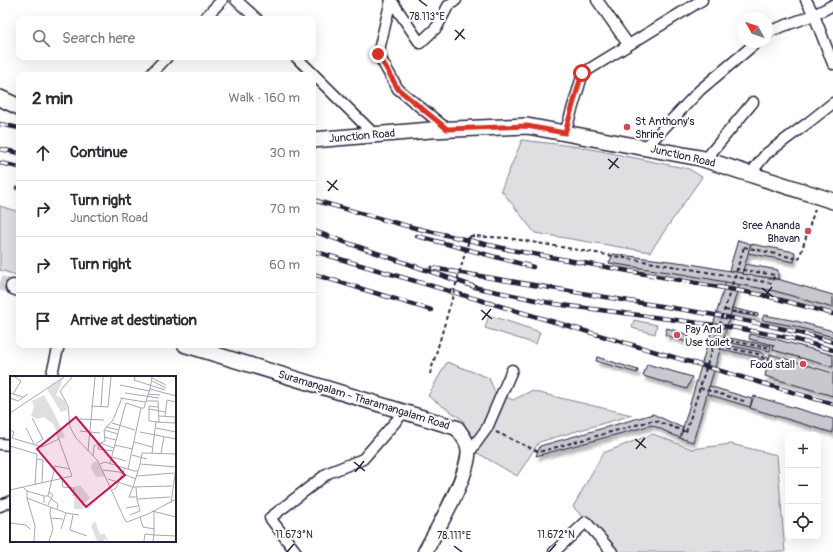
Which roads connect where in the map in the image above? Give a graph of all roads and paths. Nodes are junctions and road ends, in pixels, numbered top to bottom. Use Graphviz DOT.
graph roads {
  1 [pos="222,0"];
  2 [pos="236,0"];
  3 [pos="391,0"];
  4 [pos="456,0"];
  5 [pos="597,0"];
  6 [pos="702,0"];
  7 [pos="806,0"];
  8 [pos="833,5"];
  9 [pos="814,15"];
  10 [pos="207,16"];
  11 [pos="254,16"];
  12 [pos="773,30"];
  13 [pos="628,44"];
  14 [pos="750,48"];
  15 [pos="164,60"];
  16 [pos="299,60"];
  17 [pos="833,64"];
  18 [pos="153,72"];
  19 [pos="311,72"];
  20 [pos="316,77"];
  21 [pos="0,98"];
  22 [pos="753,102"];
  23 [pos="833,103"];
  24 [pos="16,106"];
  25 [pos="447,129"];
  26 [pos="565,133"];
  27 [pos="375,135"];
  28 [pos="316,140"];
  29 [pos="645,148"];
  30 [pos="705,160"];
  31 [pos="750,174"];
  32 [pos="826,199"];
  33 [pos="737,269"];
  34 [pos="724,310"];
  35 [pos="755,315"];
  36 [pos="716,338"];
  37 [pos="714,345"];
  38 [pos="58,348"];
  39 [pos="195,348"];
  40 [pos="769,348"];
  41 [pos="766,360"];
  42 [pos="512,370"];
  43 [pos="430,374"];
  44 [pos="51,376"];
  45 [pos="700,388"];
  46 [pos="747,402"];
  47 [pos="404,412"];
  48 [pos="487,428"];
  49 [pos="0,444"];
  50 [pos="10,445"];
  51 [pos="468,454"];
  52 [pos="10,501"];
  53 [pos="0,506"];
  54 [pos="427,551"];
  55 [pos="296,552"];
  56 [pos="554,552"];
  57 [pos="612,552"];
  1 -- 10 [label="street"];
  2 -- 11 [label="street"];
  3 -- 4 [label="street"];
  3 -- 25 [label="street"];
  5 -- 13 [label="street"];
  6 -- 13 [label="street"];
  7 -- 9 [label="street"];
  8 -- 9 [label="street"];
  9 -- 12 [label="street"];
  9 -- 17 [label="street"];
  13 -- 26 [label="street"];
  14 -- 29 [label="street"];
  15 -- 18 [label="street"];
  16 -- 19 [label="street"];
  20 -- 27 [label="street"];
  21 -- 24 [label="main road"];
  22 -- 30 [label="street"];
  23 -- 31 [label="street"];
  25 -- 26 [label="main road, Junction Road"];
  25 -- 27 [label="main road, Junction Road"];
  26 -- 29 [label="main road, Junction Road"];
  27 -- 28 [label="main road, Junction Road"];
  29 -- 30 [label="main road, Junction Road"];
  30 -- 31 [label="main road, Junction Road"];
  31 -- 32 [label="main road, Junction Road"];
  32 -- 33 [label="path, bridge"];
  33 -- 34 [label="path, bridge"];
  33 -- 43 [label="path, bridge"];
  34 -- 35 [label="path"];
  34 -- 36 [label="path, bridge"];
  36 -- 37 [label="path, bridge"];
  36 -- 40 [label="path"];
  37 -- 41 [label="path"];
  37 -- 45 [label="path, bridge"];
  38 -- 44 [label="street"];
  39 -- 47 [label="main road, Suramangalam - Tharamangalam Road"];
  42 -- 48 [label="street"];
  45 -- 46 [label="path"];
  45 -- 48 [label="path, bridge"];
  47 -- 51 [label="main road, Suramangalam - Tharamangalam Road"];
  47 -- 55 [label="street"];
  48 -- 51 [label="street"];
  49 -- 50 [label="street"];
  51 -- 54 [label="main road"];
  52 -- 53 [label="street"];
  56 -- 57 [label="street"];
}
